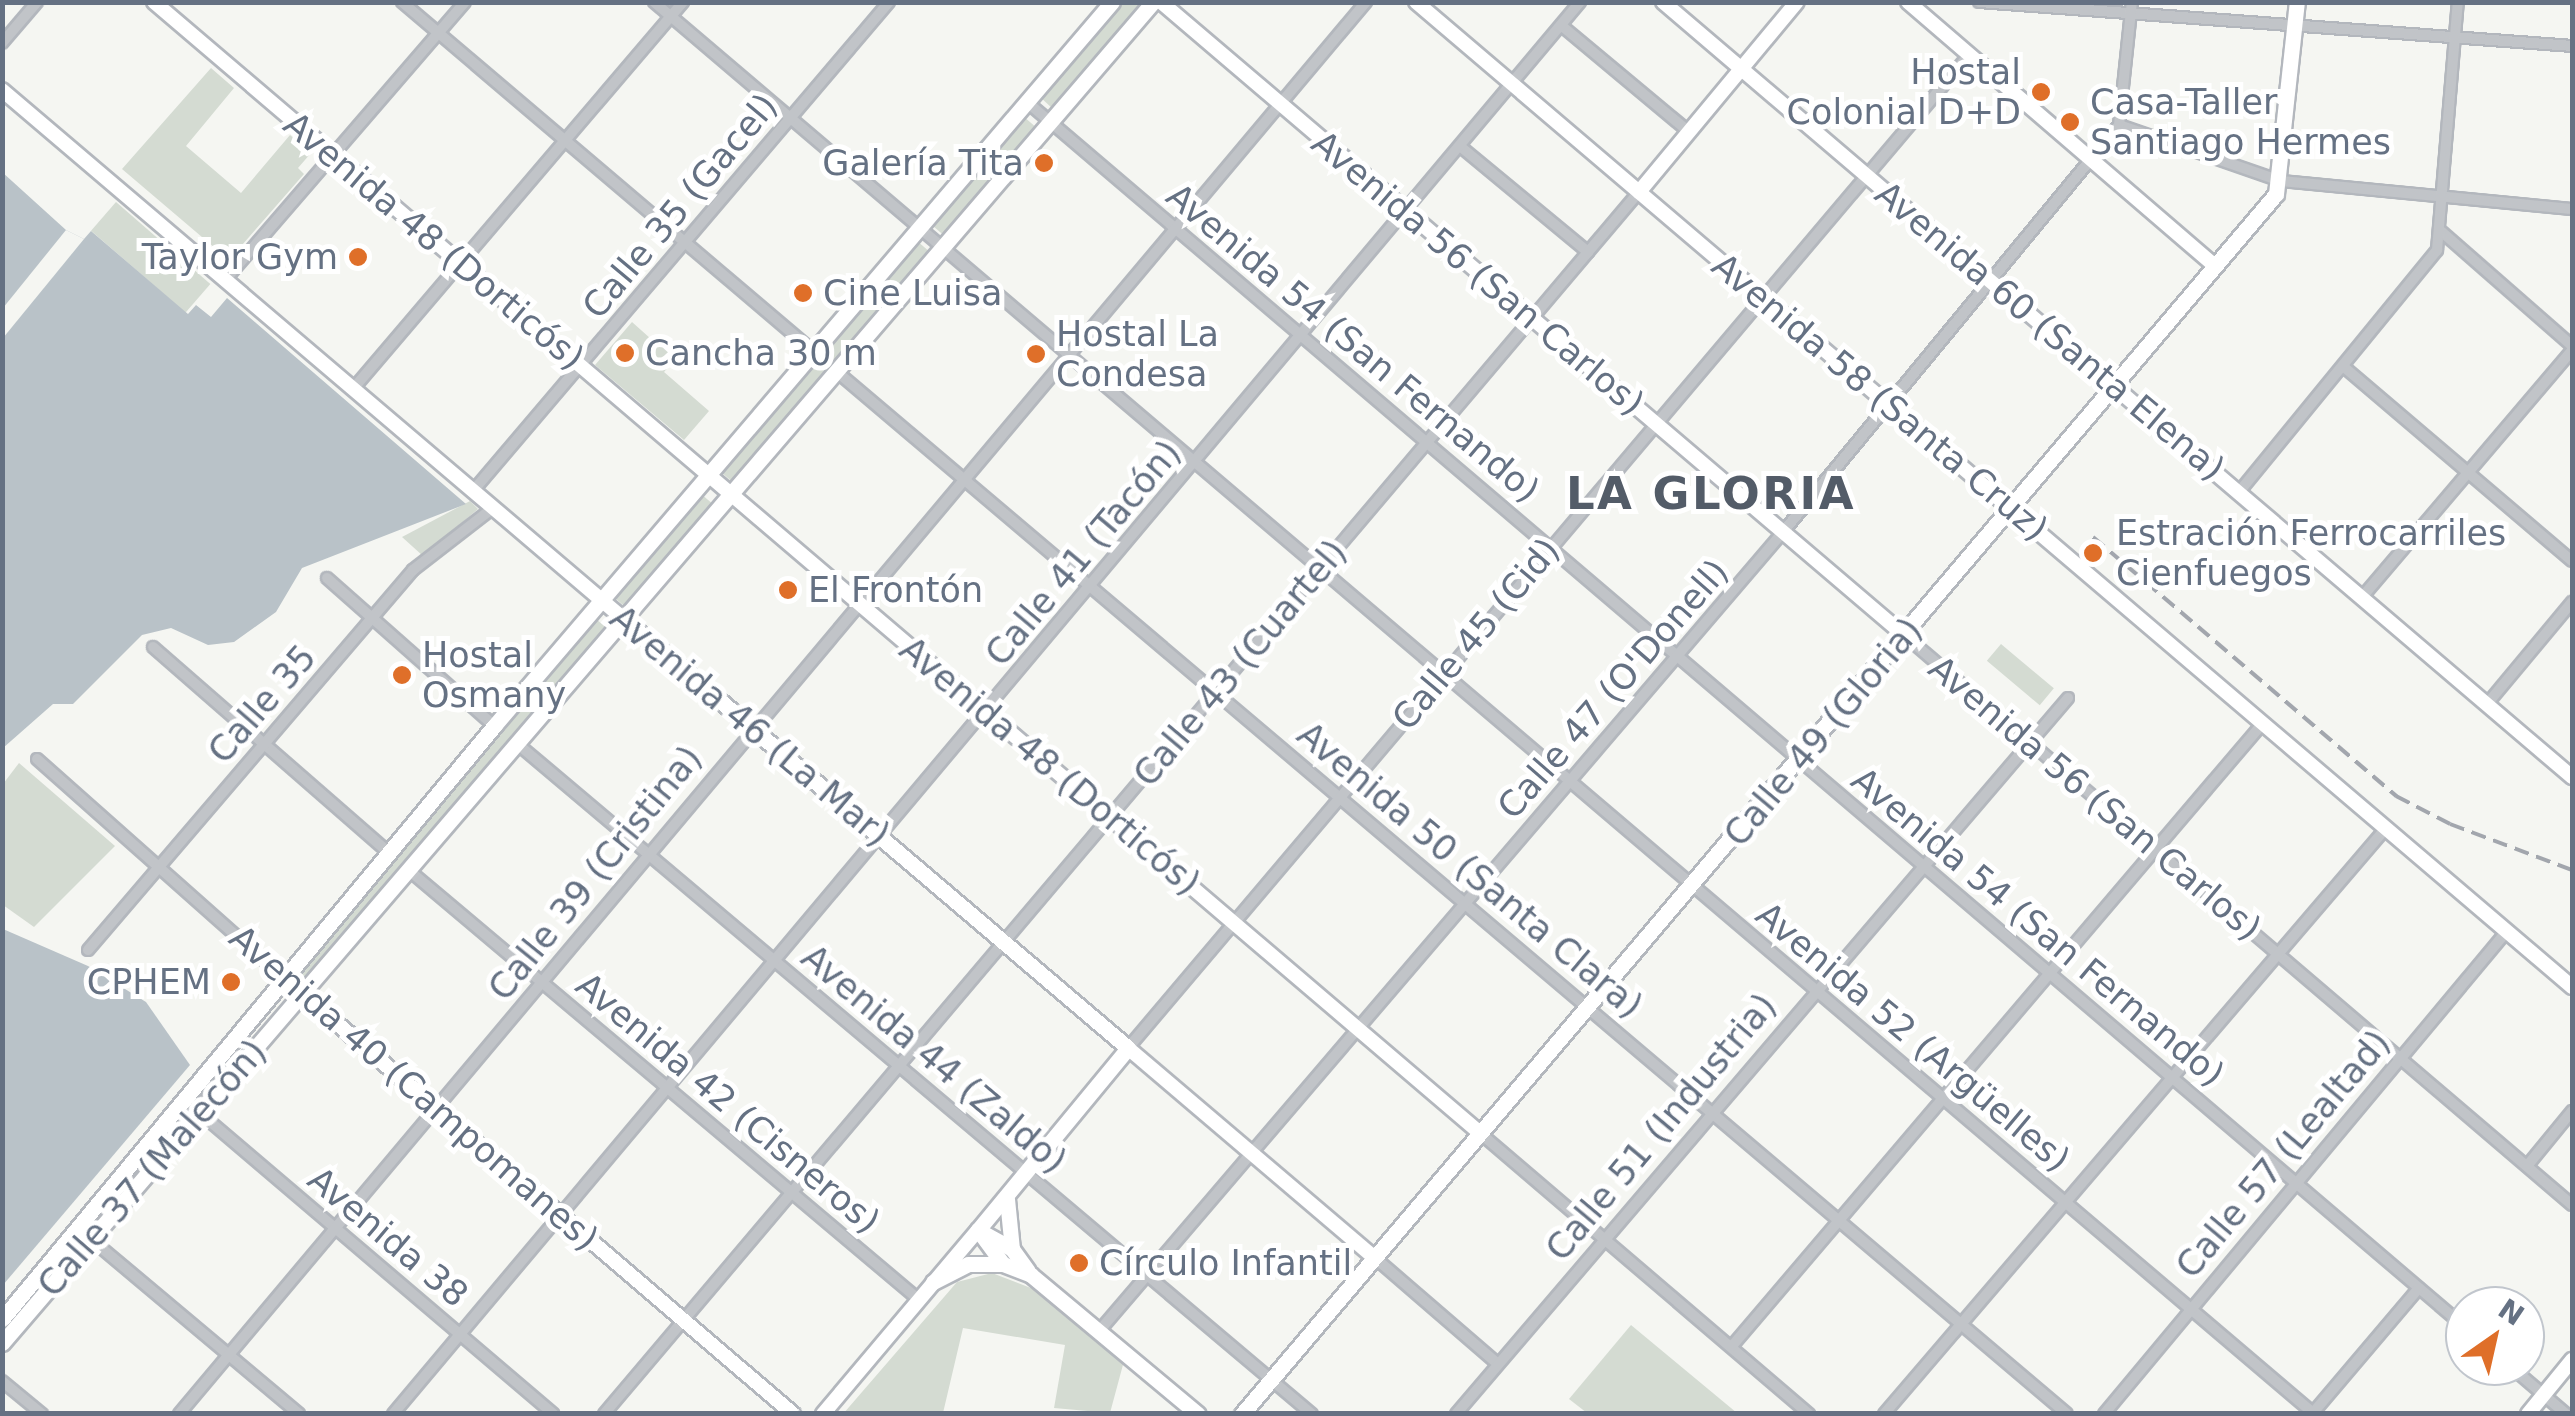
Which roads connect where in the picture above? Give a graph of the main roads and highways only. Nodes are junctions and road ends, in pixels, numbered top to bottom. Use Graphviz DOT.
graph roads {
  1 [pos="1112,2"];
  2 [pos="1157,2"];
  3 [pos="2296,2"];
  4 [pos="625,620"];
  5 [pos="1128,1048"];
  6 [pos="194,1107"];
  7 [pos="1008,1195"];
  8 [pos="85,1234"];
  9 [pos="1008,1256"];
  10 [pos="934,1282"];
  11 [pos="2,1319"];
  12 [pos="2,1343"];
  13 [pos="1246,1411"];
  14 [pos="1198,1414"];
  15 [pos="1232,1414"];
  1 -- 6 [label="main road, Calle 37 (Malecón)"];
  2 -- 4 [label="main road, Calle 37 (Malecón)"];
  3 -- 13 [label="main road, Calle 49 (Gloria)"];
  4 -- 5 [label="main road, Avenida 46 (La Mar)"];
  4 -- 6 [label="main road, Calle 37 (Malecón)"];
  5 -- 7 [label="main road, Calle 45 (Cid)"];
  6 -- 8 [label="main road, Calle 37 (Malecón)"];
  7 -- 9 [label="main road"];
  7 -- 9 [label="main road, Calle 45 (Cid)"];
  8 -- 11 [label="main road, Calle 37 (Malecón)"];
  8 -- 12 [label="main road, Calle 37 (Malecón)"];
  9 -- 10 [label="main road"];
  9 -- 14 [label="main road"];
  13 -- 15 [label="main road"];
}
